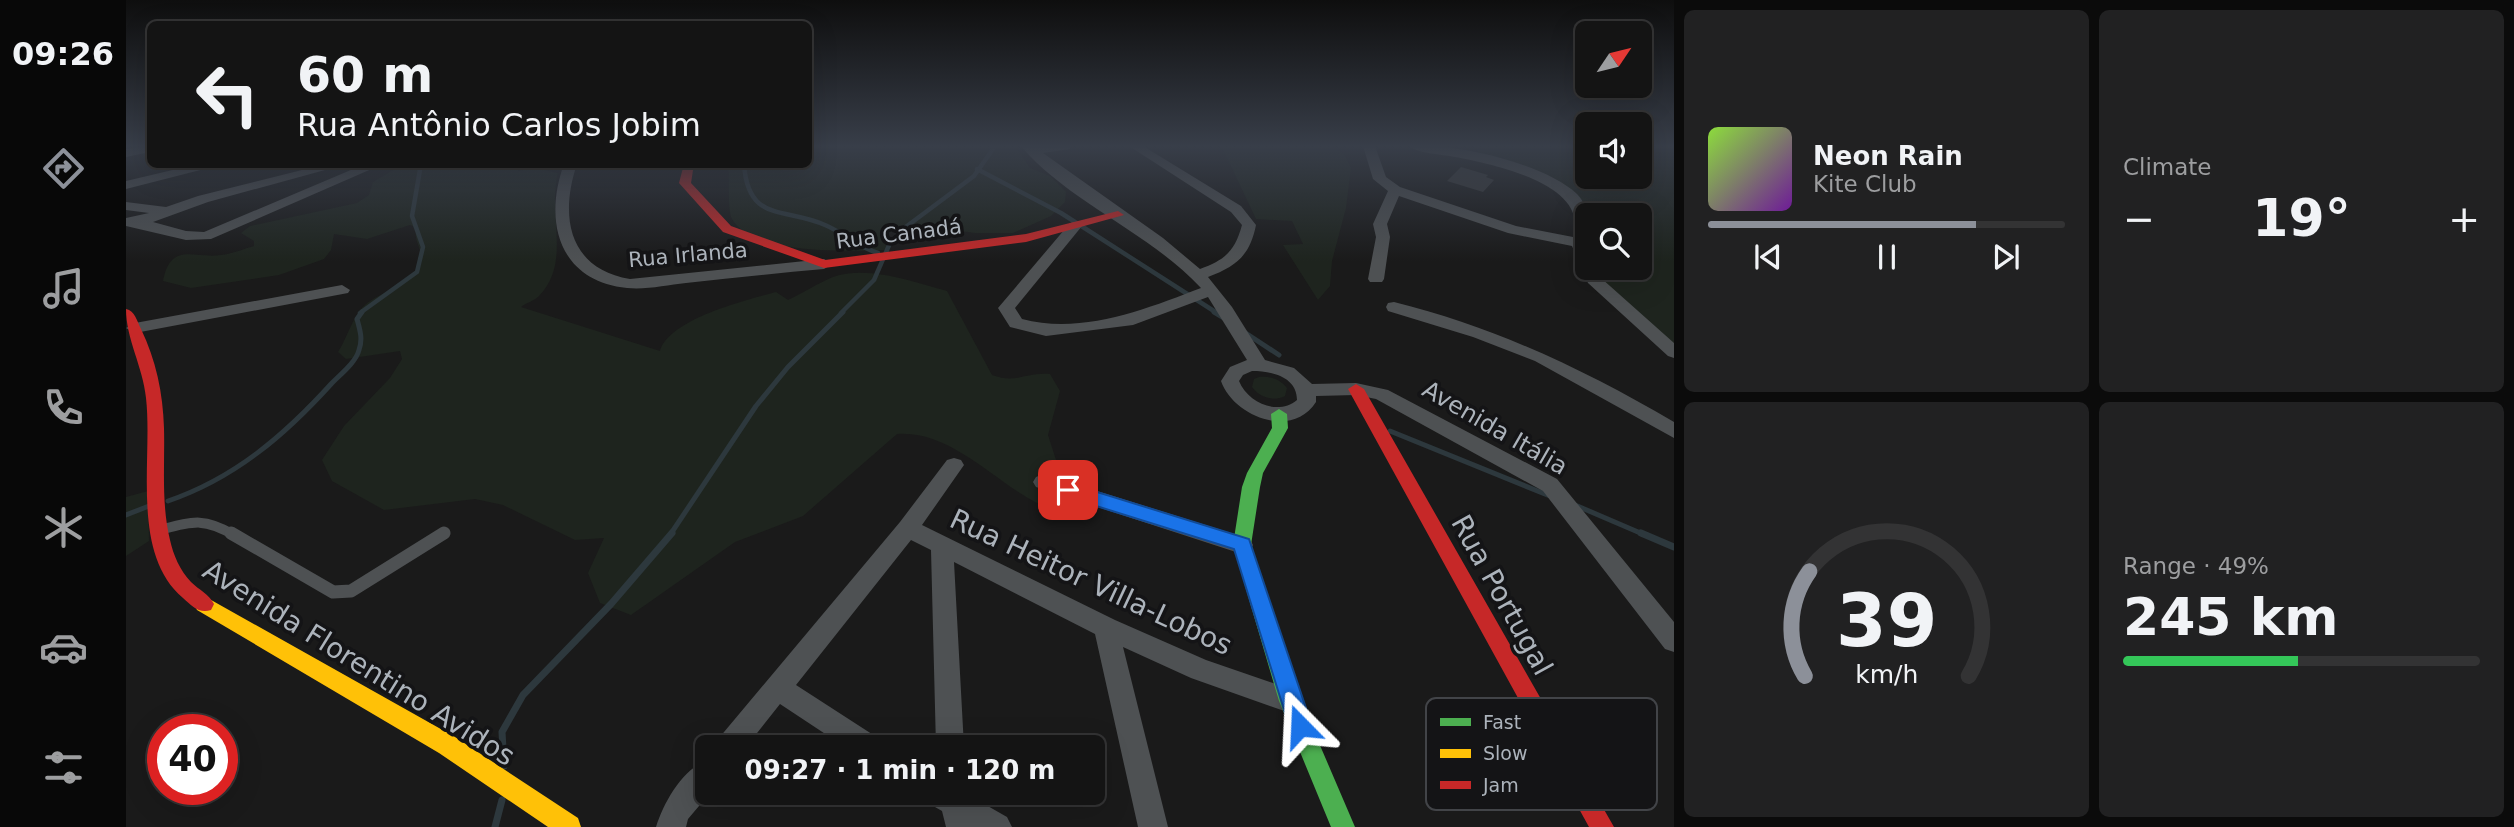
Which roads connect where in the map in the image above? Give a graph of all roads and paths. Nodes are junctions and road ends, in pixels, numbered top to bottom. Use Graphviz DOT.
graph roads {
  1 [pos="263,185"];
  2 [pos="328,185"];
  3 [pos="564,185"];
  4 [pos="686,185"];
  5 [pos="1078,185"];
  6 [pos="1197,185"];
  7 [pos="1388,185"];
  8 [pos="1551,185"];
  9 [pos="1395,190"];
  10 [pos="1575,203"];
  11 [pos="126,205"];
  12 [pos="164,211"];
  13 [pos="1118,215"];
  14 [pos="132,222"];
  15 [pos="1075,226"];
  16 [pos="1575,242"];
  17 [pos="824,264"];
  18 [pos="1198,275"];
  19 [pos="1376,279"];
  20 [pos="1594,280"];
  21 [pos="342,290"];
  22 [pos="1211,290"];
  23 [pos="1394,307"];
  24 [pos="126,313"];
  25 [pos="133,335"];
  26 [pos="1674,352"];
  27 [pos="1259,365"];
  28 [pos="1306,390"];
  29 [pos="1356,390"];
  30 [pos="1279,414"];
  31 [pos="1674,431"];
  32 [pos="954,466"];
  33 [pos="1043,482"];
  34 [pos="159,517"];
  35 [pos="908,528"];
  36 [pos="444,533"];
  37 [pos="1242,544"];
  38 [pos="942,545"];
  39 [pos="1105,628"];
  40 [pos="1674,641"];
  41 [pos="778,688"];
  42 [pos="1529,698"];
  43 [pos="1290,701"];
  44 [pos="739,735"];
  45 [pos="850,735"];
  46 [pos="950,735"];
  47 [pos="695,788"];
  48 [pos="953,805"];
  49 [pos="1592,810"];
  50 [pos="569,827"];
  51 [pos="671,827"];
  52 [pos="997,827"];
  53 [pos="1153,827"];
  54 [pos="1342,827"];
  55 [pos="1602,827"];
  1 -- 12 [label="street"];
  2 -- 14 [label="street"];
  3 -- 17 [label="street, Rua Irlanda"];
  4 -- 17 [label="street, Rua Canadá"];
  5 -- 13 [label="street"];
  6 -- 18 [label="street"];
  7 -- 9 [label="street"];
  8 -- 10 [label="street"];
  9 -- 16 [label="street"];
  9 -- 19 [label="street"];
  11 -- 12 [label="street"];
  12 -- 14 [label="street"];
  13 -- 15 [label="street, Rua Canadá"];
  13 -- 18 [label="street"];
  15 -- 17 [label="street, Rua Canadá"];
  15 -- 22 [label="street"];
  18 -- 22 [label="street"];
  20 -- 26 [label="street"];
  21 -- 25 [label="street"];
  22 -- 27 [label="street"];
  23 -- 31 [label="street"];
  24 -- 25 [label="street, Avenida Florentino Avidos"];
  25 -- 34 [label="street, Avenida Florentino Avidos"];
  27 -- 28 [label="street"];
  27 -- 30 [label="street"];
  28 -- 29 [label="street, Avenida Itália"];
  28 -- 30 [label="street"];
  29 -- 40 [label="street, Avenida Itália"];
  29 -- 42 [label="street, Rua Portugal"];
  30 -- 37 [label="street"];
  32 -- 35 [label="street"];
  33 -- 37 [label="street"];
  34 -- 36 [label="lane"];
  34 -- 50 [label="street, Avenida Florentino Avidos"];
  35 -- 38 [label="street, Rua Heitor Villa-Lobos"];
  35 -- 41 [label="street"];
  37 -- 43 [label="street"];
  38 -- 39 [label="street, Rua Heitor Villa-Lobos"];
  38 -- 46 [label="street"];
  39 -- 43 [label="street, Rua Heitor Villa-Lobos"];
  39 -- 53 [label="street"];
  41 -- 44 [label="street"];
  41 -- 45 [label="street"];
  43 -- 54 [label="street"];
  47 -- 51 [label="street"];
  48 -- 52 [label="street"];
  49 -- 55 [label="street, Rua Portugal"];
}
